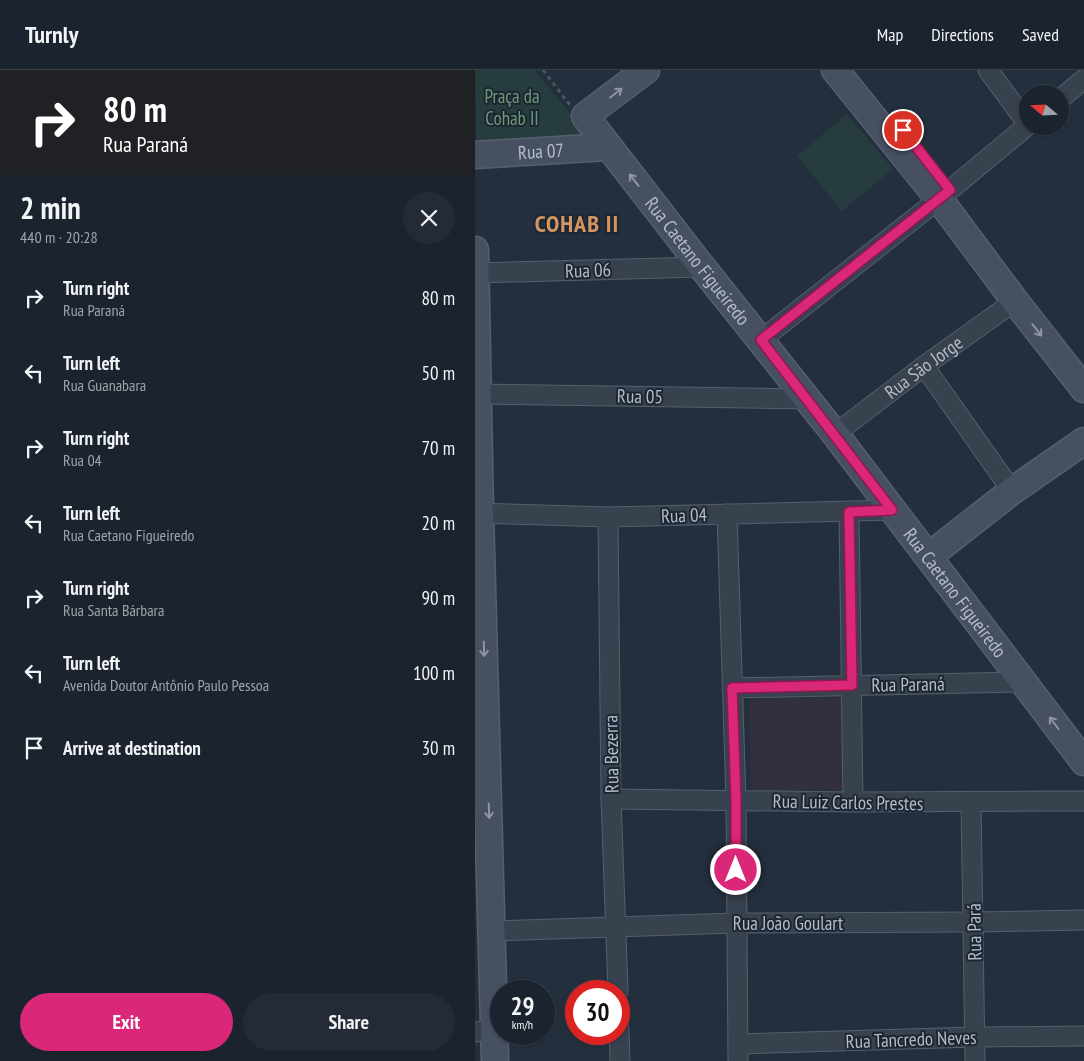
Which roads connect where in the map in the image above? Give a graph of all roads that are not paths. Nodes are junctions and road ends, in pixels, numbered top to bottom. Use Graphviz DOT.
graph roads {
  1 [pos="646,70"];
  2 [pos="835,70"];
  3 [pos="857,70"];
  4 [pos="988,70"];
  5 [pos="1084,79"];
  6 [pos="1069,92"];
  7 [pos="1019,113"];
  8 [pos="1019,131"];
  9 [pos="608,147"];
  10 [pos="475,155"];
  11 [pos="944,195"];
  12 [pos="475,266"];
  13 [pos="701,267"];
  14 [pos="1015,301"];
  15 [pos="761,340"];
  16 [pos="1084,362"];
  17 [pos="924,366"];
  18 [pos="1084,389"];
  19 [pos="476,394"];
  20 [pos="805,399"];
  21 [pos="835,434"];
  22 [pos="1084,441"];
  23 [pos="1012,491"];
  24 [pos="892,510"];
  25 [pos="849,512"];
  26 [pos="477,513"];
  27 [pos="727,514"];
  28 [pos="608,517"];
  29 [pos="929,556"];
  30 [pos="1023,682"];
  31 [pos="852,685"];
  32 [pos="732,688"];
  33 [pos="1084,762"];
  34 [pos="611,799"];
  35 [pos="736,800"];
  36 [pos="1084,801"];
  37 [pos="853,802"];
  38 [pos="971,802"];
  39 [pos="486,920"];
  40 [pos="1084,920"];
  41 [pos="974,922"];
  42 [pos="736,923"];
  43 [pos="616,926"];
  44 [pos="618,980"];
  45 [pos="485,1031"];
  46 [pos="1084,1036"];
  47 [pos="976,1037"];
  48 [pos="620,1045"];
  49 [pos="738,1052"];
  50 [pos="495,1061"];
  51 [pos="620,1061"];
  52 [pos="975,1061"];
  9 -- 1 [label="main road, Rua Caetano Figueiredo, one-way"];
  2 -- 11 [label="main road"];
  3 -- 11 [label="main road"];
  4 -- 7 [label="street"];
  5 -- 6 [label="street"];
  8 -- 11 [label="street"];
  9 -- 10 [label="main road, Rua 07"];
  13 -- 9 [label="main road, Rua Caetano Figueiredo, one-way"];
  11 -- 14 [label="main road"];
  11 -- 15 [label="street"];
  11 -- 16 [label="main road"];
  12 -- 13 [label="street, Rua 06"];
  12 -- 19 [label="main road"];
  13 -- 15 [label="main road, Rua Caetano Figueiredo"];
  14 -- 17 [label="street, Rua São Jorge"];
  14 -- 18 [label="main road, one-way"];
  15 -- 20 [label="main road, Rua Caetano Figueiredo"];
  17 -- 21 [label="street, Rua São Jorge"];
  17 -- 23 [label="street"];
  19 -- 20 [label="street, Rua 05"];
  19 -- 26 [label="main road"];
  20 -- 21 [label="main road, Rua Caetano Figueiredo"];
  21 -- 24 [label="main road, Rua Caetano Figueiredo"];
  22 -- 23 [label="main road"];
  23 -- 29 [label="main road"];
  24 -- 25 [label="street, Rua 04"];
  24 -- 29 [label="main road, Rua Caetano Figueiredo"];
  25 -- 27 [label="street, Rua 04"];
  25 -- 31 [label="street"];
  26 -- 28 [label="street, Rua 04"];
  26 -- 39 [label="main road, one-way"];
  27 -- 28 [label="street, Rua 04"];
  27 -- 32 [label="street"];
  28 -- 34 [label="street, Rua Bezerra"];
  29 -- 30 [label="main road, Rua Caetano Figueiredo"];
  30 -- 31 [label="street, Rua Paraná"];
  33 -- 30 [label="main road, Rua Caetano Figueiredo, one-way"];
  31 -- 32 [label="street, Rua Paraná"];
  31 -- 37 [label="street"];
  32 -- 35 [label="street"];
  34 -- 35 [label="street, Rua Luiz Carlos Prestes"];
  34 -- 43 [label="street, Rua Bezerra"];
  35 -- 37 [label="street, Rua Luiz Carlos Prestes"];
  35 -- 42 [label="street"];
  36 -- 38 [label="street, Rua Luiz Carlos Prestes"];
  37 -- 38 [label="street, Rua Luiz Carlos Prestes"];
  38 -- 41 [label="street, Rua Pará"];
  39 -- 43 [label="street, Rua João Goulart"];
  39 -- 45 [label="main road"];
  40 -- 41 [label="street, Rua João Goulart"];
  41 -- 42 [label="street, Rua João Goulart"];
  41 -- 47 [label="street, Rua Pará"];
  42 -- 43 [label="street, Rua João Goulart"];
  42 -- 49 [label="street"];
  43 -- 44 [label="street, Rua Bezerra"];
  45 -- 50 [label="main road"];
  46 -- 47 [label="street, Rua Tancredo Neves"];
  47 -- 49 [label="street, Rua Tancredo Neves"];
  47 -- 52 [label="street, Rua Pará"];
  48 -- 51 [label="street"];
}
